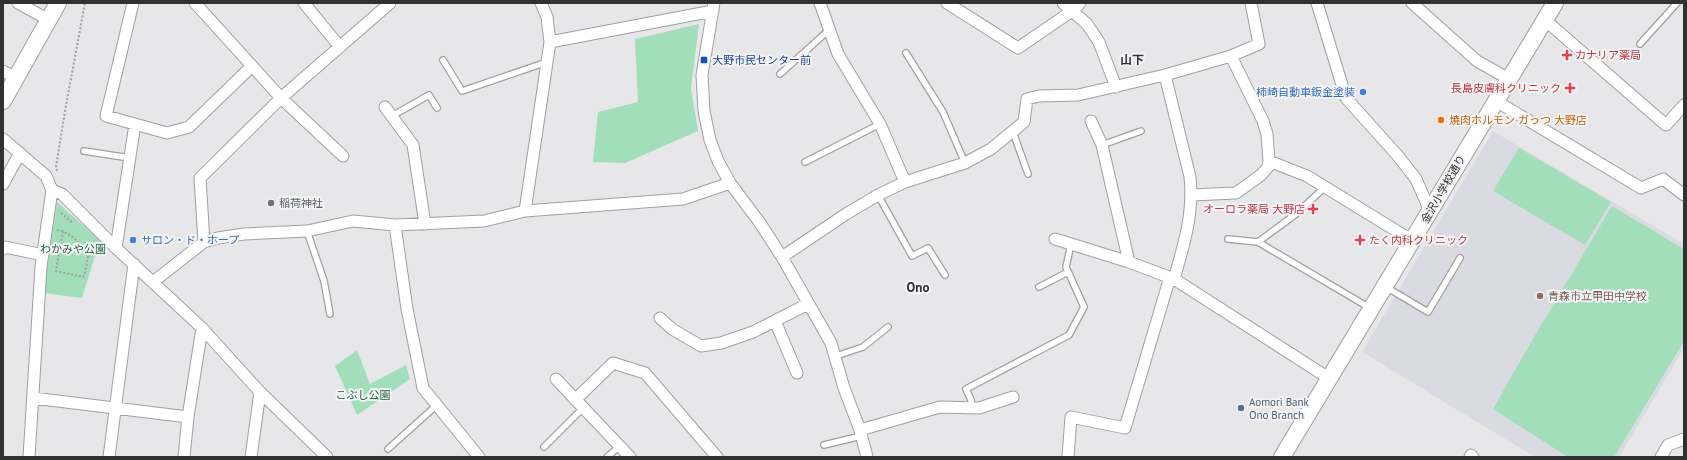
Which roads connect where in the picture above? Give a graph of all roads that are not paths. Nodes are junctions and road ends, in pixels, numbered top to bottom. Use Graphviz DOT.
graph roads {
  1 [pos="18,3"];
  2 [pos="58,3"];
  3 [pos="134,3"];
  4 [pos="195,3"];
  5 [pos="304,3"];
  6 [pos="390,3"];
  7 [pos="541,3"];
  8 [pos="820,3"];
  9 [pos="947,3"];
  10 [pos="1064,3"];
  11 [pos="1251,3"];
  12 [pos="1317,3"];
  13 [pos="1412,3"];
  14 [pos="1677,3"];
  15 [pos="714,7"];
  16 [pos="1076,7"];
  17 [pos="1549,8"];
  18 [pos="48,20"];
  19 [pos="830,30"];
  20 [pos="550,42"];
  21 [pos="1640,44"];
  22 [pos="340,47"];
  23 [pos="906,52"];
  24 [pos="1231,56"];
  25 [pos="442,60"];
  26 [pos="547,62"];
  27 [pos="252,66"];
  28 [pos="780,74"];
  29 [pos="10,75"];
  30 [pos="1165,75"];
  31 [pos="1509,79"];
  32 [pos="1116,87"];
  33 [pos="281,98"];
  34 [pos="1496,100"];
  35 [pos="3,101"];
  36 [pos="1684,105"];
  37 [pos="385,107"];
  38 [pos="437,108"];
  39 [pos="392,116"];
  40 [pos="1091,121"];
  41 [pos="135,124"];
  42 [pos="880,124"];
  43 [pos="1141,131"];
  44 [pos="1013,132"];
  45 [pos="3,139"];
  46 [pos="1102,145"];
  47 [pos="84,151"];
  48 [pos="20,153"];
  49 [pos="343,156"];
  50 [pos="130,158"];
  51 [pos="1269,161"];
  52 [pos="805,162"];
  53 [pos="965,164"];
  54 [pos="1028,174"];
  55 [pos="905,182"];
  56 [pos="730,183"];
  57 [pos="3,184"];
  58 [pos="1325,187"];
  59 [pos="57,192"];
  60 [pos="1192,195"];
  61 [pos="1684,195"];
  62 [pos="878,196"];
  63 [pos="525,211"];
  64 [pos="1430,211"];
  65 [pos="425,224"];
  66 [pos="395,225"];
  67 [pos="307,231"];
  68 [pos="1055,239"];
  69 [pos="1228,239"];
  70 [pos="1413,241"];
  71 [pos="204,242"];
  72 [pos="1258,242"];
  73 [pos="1071,244"];
  74 [pos="116,248"];
  75 [pos="3,249"];
  76 [pos="43,255"];
  77 [pos="782,257"];
  78 [pos="1460,258"];
  79 [pos="1129,262"];
  80 [pos="134,264"];
  81 [pos="1068,272"];
  82 [pos="945,276"];
  83 [pos="1172,278"];
  84 [pos="153,282"];
  85 [pos="1385,286"];
  86 [pos="1038,287"];
  87 [pos="808,304"];
  88 [pos="1372,309"];
  89 [pos="330,314"];
  90 [pos="660,318"];
  91 [pos="775,321"];
  92 [pos="888,327"];
  93 [pos="202,328"];
  94 [pos="836,356"];
  95 [pos="797,373"];
  96 [pos="556,379"];
  97 [pos="1330,379"];
  98 [pos="260,392"];
  99 [pos="1013,397"];
  100 [pos="33,398"];
  101 [pos="579,404"];
  102 [pos="437,405"];
  103 [pos="115,408"];
  104 [pos="972,408"];
  105 [pos="188,417"];
  106 [pos="861,433"];
  107 [pos="1684,439"];
  108 [pos="824,445"];
  109 [pos="620,446"];
  110 [pos="544,447"];
  111 [pos="388,449"];
  112 [pos="325,456"];
  113 [pos="29,457"];
  114 [pos="109,457"];
  115 [pos="184,457"];
  116 [pos="252,457"];
  117 [pos="479,457"];
  118 [pos="607,457"];
  119 [pos="630,457"];
  120 [pos="717,457"];
  121 [pos="867,457"];
  122 [pos="1068,457"];
  123 [pos="1282,457"];
  124 [pos="1470,457"];
  125 [pos="1473,457"];
  126 [pos="1661,457"];
  1 -- 18 [label="street"];
  2 -- 18 [label="street"];
  3 -- 41 [label="street"];
  4 -- 27 [label="street"];
  5 -- 22 [label="street"];
  6 -- 22 [label="street"];
  7 -- 20 [label="street"];
  8 -- 19 [label="street"];
  9 -- 16 [label="street"];
  10 -- 16 [label="street"];
  11 -- 24 [label="street"];
  12 -- 64 [label="street"];
  13 -- 31 [label="street"];
  14 -- 21 [label="lane"];
  15 -- 20 [label="street"];
  15 -- 56 [label="street"];
  16 -- 32 [label="street"];
  17 -- 31 [label="street, 金沢小学校通り"];
  17 -- 36 [label="street"];
  18 -- 29 [label="street"];
  19 -- 28 [label="lane"];
  19 -- 42 [label="street"];
  20 -- 26 [label="street"];
  22 -- 33 [label="street"];
  23 -- 53 [label="lane"];
  24 -- 30 [label="street"];
  24 -- 51 [label="street"];
  25 -- 26 [label="lane"];
  26 -- 63 [label="street"];
  27 -- 33 [label="street"];
  27 -- 41 [label="street"];
  29 -- 35 [label="street"];
  30 -- 32 [label="street"];
  30 -- 60 [label="street"];
  31 -- 34 [label="street, 金沢小学校通り"];
  32 -- 44 [label="street"];
  33 -- 49 [label="street"];
  33 -- 71 [label="street"];
  34 -- 61 [label="street"];
  34 -- 64 [label="street, 金沢小学校通り"];
  37 -- 39 [label="street"];
  38 -- 39 [label="lane"];
  39 -- 65 [label="street"];
  40 -- 46 [label="street"];
  41 -- 50 [label="street"];
  42 -- 52 [label="lane"];
  42 -- 55 [label="street"];
  43 -- 46 [label="lane"];
  44 -- 53 [label="street"];
  44 -- 54 [label="lane"];
  45 -- 48 [label="street"];
  46 -- 79 [label="street"];
  47 -- 50 [label="lane"];
  48 -- 57 [label="street"];
  48 -- 59 [label="street"];
  50 -- 74 [label="street"];
  51 -- 58 [label="street"];
  51 -- 60 [label="street"];
  53 -- 55 [label="street"];
  55 -- 62 [label="street"];
  56 -- 63 [label="street"];
  56 -- 77 [label="street"];
  58 -- 70 [label="street"];
  58 -- 72 [label="lane"];
  59 -- 74 [label="street"];
  59 -- 76 [label="street"];
  60 -- 83 [label="street"];
  62 -- 77 [label="street"];
  62 -- 82 [label="lane"];
  63 -- 65 [label="street"];
  64 -- 70 [label="street, 金沢小学校通り"];
  65 -- 66 [label="street"];
  66 -- 67 [label="street"];
  66 -- 102 [label="street"];
  67 -- 71 [label="street"];
  67 -- 89 [label="lane"];
  68 -- 73 [label="street"];
  69 -- 72 [label="lane"];
  70 -- 85 [label="street, 金沢小学校通り"];
  71 -- 84 [label="street"];
  72 -- 88 [label="lane"];
  73 -- 79 [label="street"];
  73 -- 81 [label="lane"];
  74 -- 80 [label="street"];
  75 -- 76 [label="street"];
  76 -- 100 [label="street"];
  77 -- 87 [label="street"];
  78 -- 85 [label="lane"];
  79 -- 83 [label="street"];
  80 -- 84 [label="street"];
  80 -- 103 [label="street"];
  81 -- 86 [label="lane"];
  81 -- 104 [label="lane"];
  83 -- 97 [label="street"];
  83 -- 122 [label="street"];
  84 -- 93 [label="street"];
  85 -- 88 [label="street, 金沢小学校通り"];
  87 -- 91 [label="street"];
  87 -- 94 [label="street"];
  88 -- 97 [label="street, 金沢小学校通り"];
  90 -- 91 [label="street"];
  91 -- 95 [label="street"];
  92 -- 94 [label="lane"];
  93 -- 98 [label="street"];
  93 -- 105 [label="street"];
  94 -- 106 [label="street"];
  96 -- 101 [label="street"];
  97 -- 123 [label="street, 金沢小学校通り"];
  98 -- 112 [label="street"];
  98 -- 116 [label="street"];
  99 -- 104 [label="street"];
  100 -- 103 [label="street"];
  100 -- 113 [label="street"];
  101 -- 109 [label="street"];
  101 -- 110 [label="lane"];
  101 -- 120 [label="street"];
  102 -- 111 [label="lane"];
  102 -- 117 [label="street"];
  103 -- 105 [label="street"];
  103 -- 114 [label="street"];
  104 -- 106 [label="street"];
  105 -- 115 [label="street"];
  106 -- 108 [label="lane"];
  106 -- 121 [label="street"];
  107 -- 126 [label="street"];
  109 -- 118 [label="lane"];
  109 -- 119 [label="street"];
  124 -- 125 [label="street"];
}
